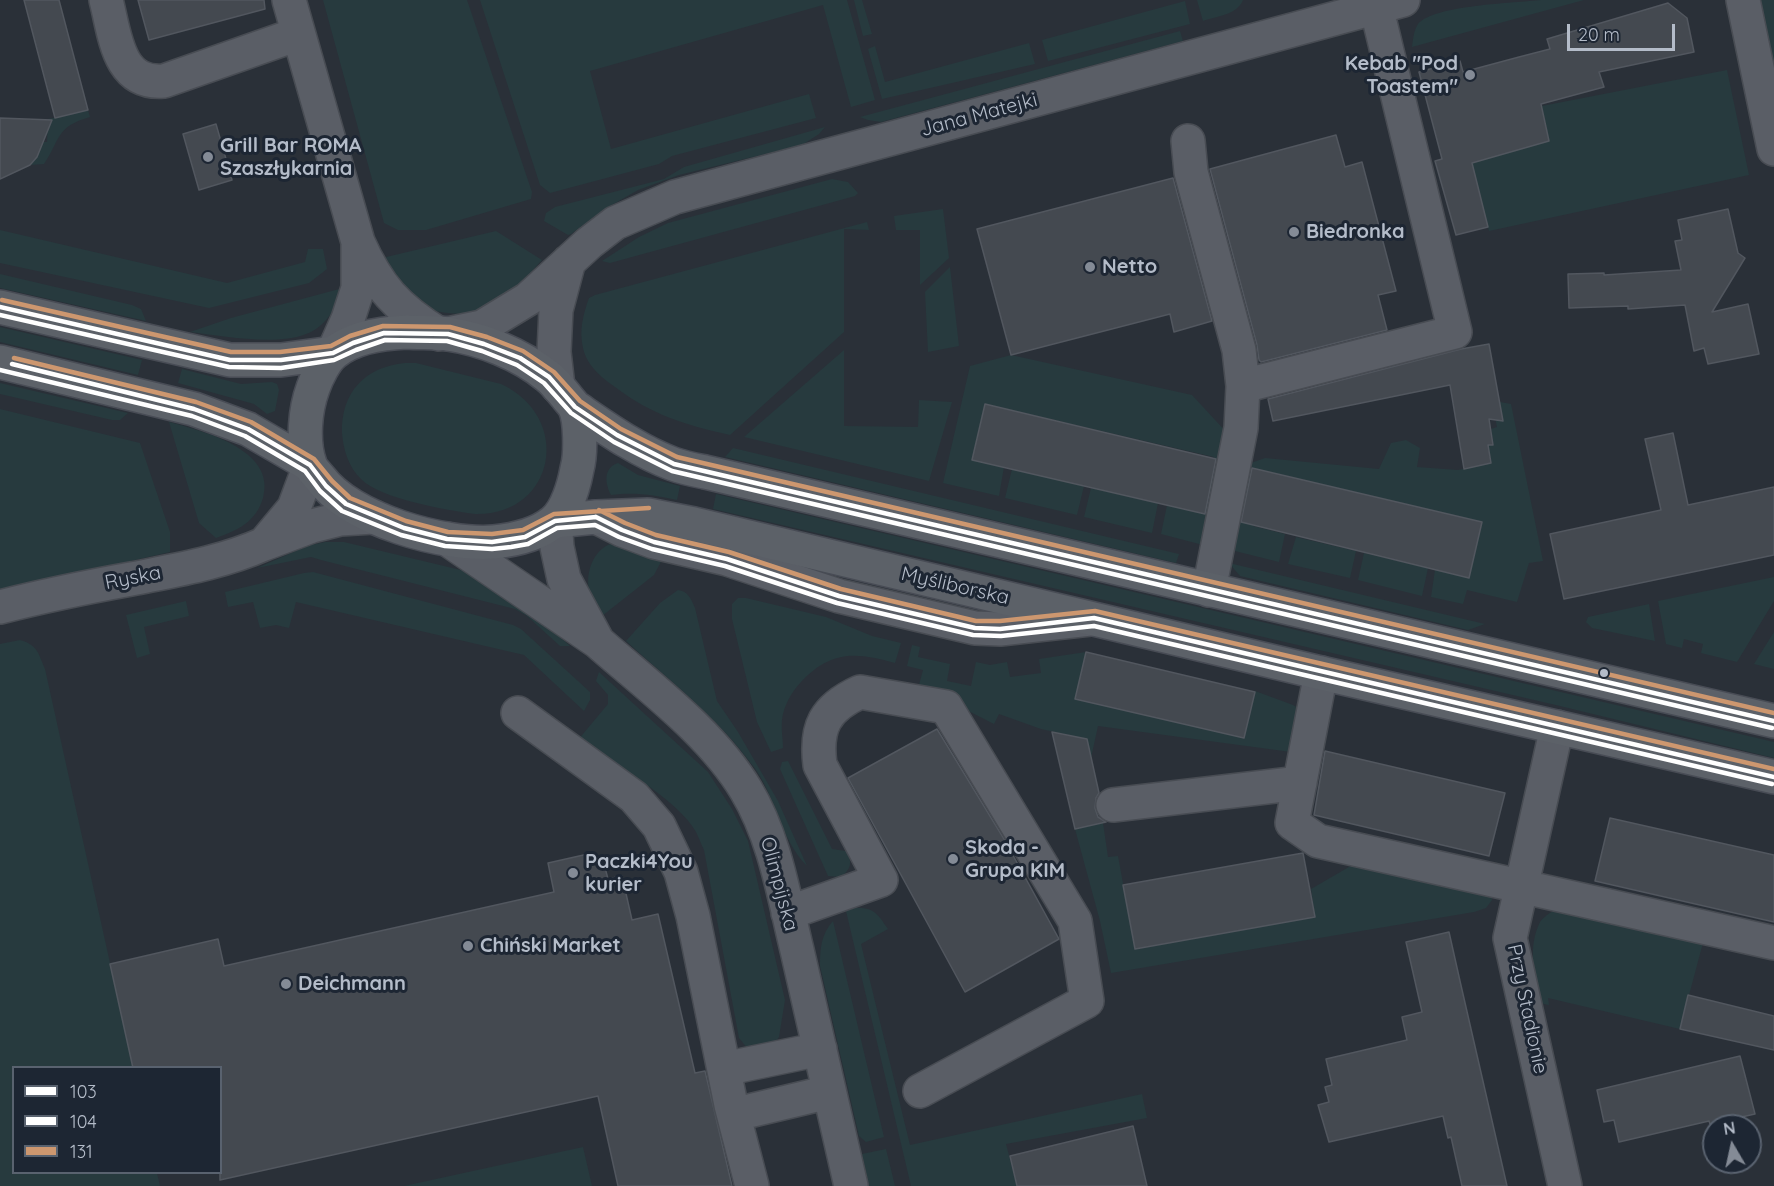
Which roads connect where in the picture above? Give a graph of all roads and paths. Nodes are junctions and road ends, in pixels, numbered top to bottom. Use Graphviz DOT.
graph roads {
  1 [pos="106,0"];
  2 [pos="290,0"];
  3 [pos="1743,0"];
  4 [pos="1389,3"];
  5 [pos="298,34"];
  6 [pos="1188,141"];
  7 [pos="1774,149"];
  8 [pos="358,242"];
  9 [pos="569,261"];
  10 [pos="0,307"];
  11 [pos="444,334"];
  12 [pos="333,353"];
  13 [pos="0,362"];
  14 [pos="1243,386"];
  15 [pos="567,397"];
  16 [pos="310,465"];
  17 [pos="374,517"];
  18 [pos="555,521"];
  19 [pos="447,539"];
  20 [pos="264,544"];
  21 [pos="1209,590"];
  22 [pos="0,607"];
  23 [pos="598,642"];
  24 [pos="1321,673"];
  25 [pos="518,713"];
  26 [pos="1774,721"];
  27 [pos="1557,727"];
  28 [pos="1774,777"];
  29 [pos="1300,783"];
  30 [pos="1113,806"];
  31 [pos="1523,886"];
  32 [pos="788,912"];
  33 [pos="1774,944"];
  34 [pos="820,1049"];
  35 [pos="724,1069"];
  36 [pos="920,1091"];
  37 [pos="830,1092"];
  38 [pos="733,1110"];
  39 [pos="752,1186"];
  40 [pos="851,1186"];
  41 [pos="1565,1186"];
  1 -- 5 [label="street"];
  2 -- 5 [label="street"];
  3 -- 7 [label="street"];
  4 -- 9 [label="street, Jana Matejki"];
  4 -- 14 [label="street"];
  5 -- 8 [label="street"];
  6 -- 14 [label="street"];
  8 -- 11 [label="street"];
  8 -- 12 [label="street"];
  9 -- 11 [label="street, Jana Matejki"];
  9 -- 15 [label="street"];
  10 -- 12 [label="main road"];
  11 -- 12 [label="main road"];
  11 -- 15 [label="main road"];
  12 -- 16 [label="main road"];
  13 -- 16 [label="main road"];
  14 -- 21 [label="street"];
  15 -- 18 [label="main road"];
  15 -- 21 [label="main road"];
  16 -- 17 [label="main road"];
  16 -- 20 [label="street, Ryska"];
  17 -- 19 [label="main road"];
  17 -- 20 [label="street, Ryska"];
  18 -- 19 [label="main road"];
  18 -- 23 [label="street, Olimpijska"];
  18 -- 24 [label="main road, Myśliborska"];
  19 -- 23 [label="street, Olimpijska"];
  20 -- 22 [label="street, Ryska"];
  21 -- 26 [label="main road"];
  23 -- 32 [label="street, Olimpijska"];
  24 -- 27 [label="main road, Myśliborska"];
  24 -- 29 [label="street"];
  25 -- 35 [label="street"];
  27 -- 28 [label="main road, Myśliborska"];
  27 -- 31 [label="street, Przy Stadionie"];
  29 -- 30 [label="street"];
  29 -- 31 [label="street"];
  31 -- 33 [label="street"];
  31 -- 41 [label="street, Przy Stadionie"];
  32 -- 34 [label="street, Olimpijska"];
  32 -- 36 [label="street"];
  34 -- 35 [label="street"];
  34 -- 37 [label="street, Olimpijska"];
  35 -- 38 [label="street"];
  37 -- 38 [label="street"];
  37 -- 40 [label="street, Olimpijska"];
  38 -- 39 [label="street"];
}
